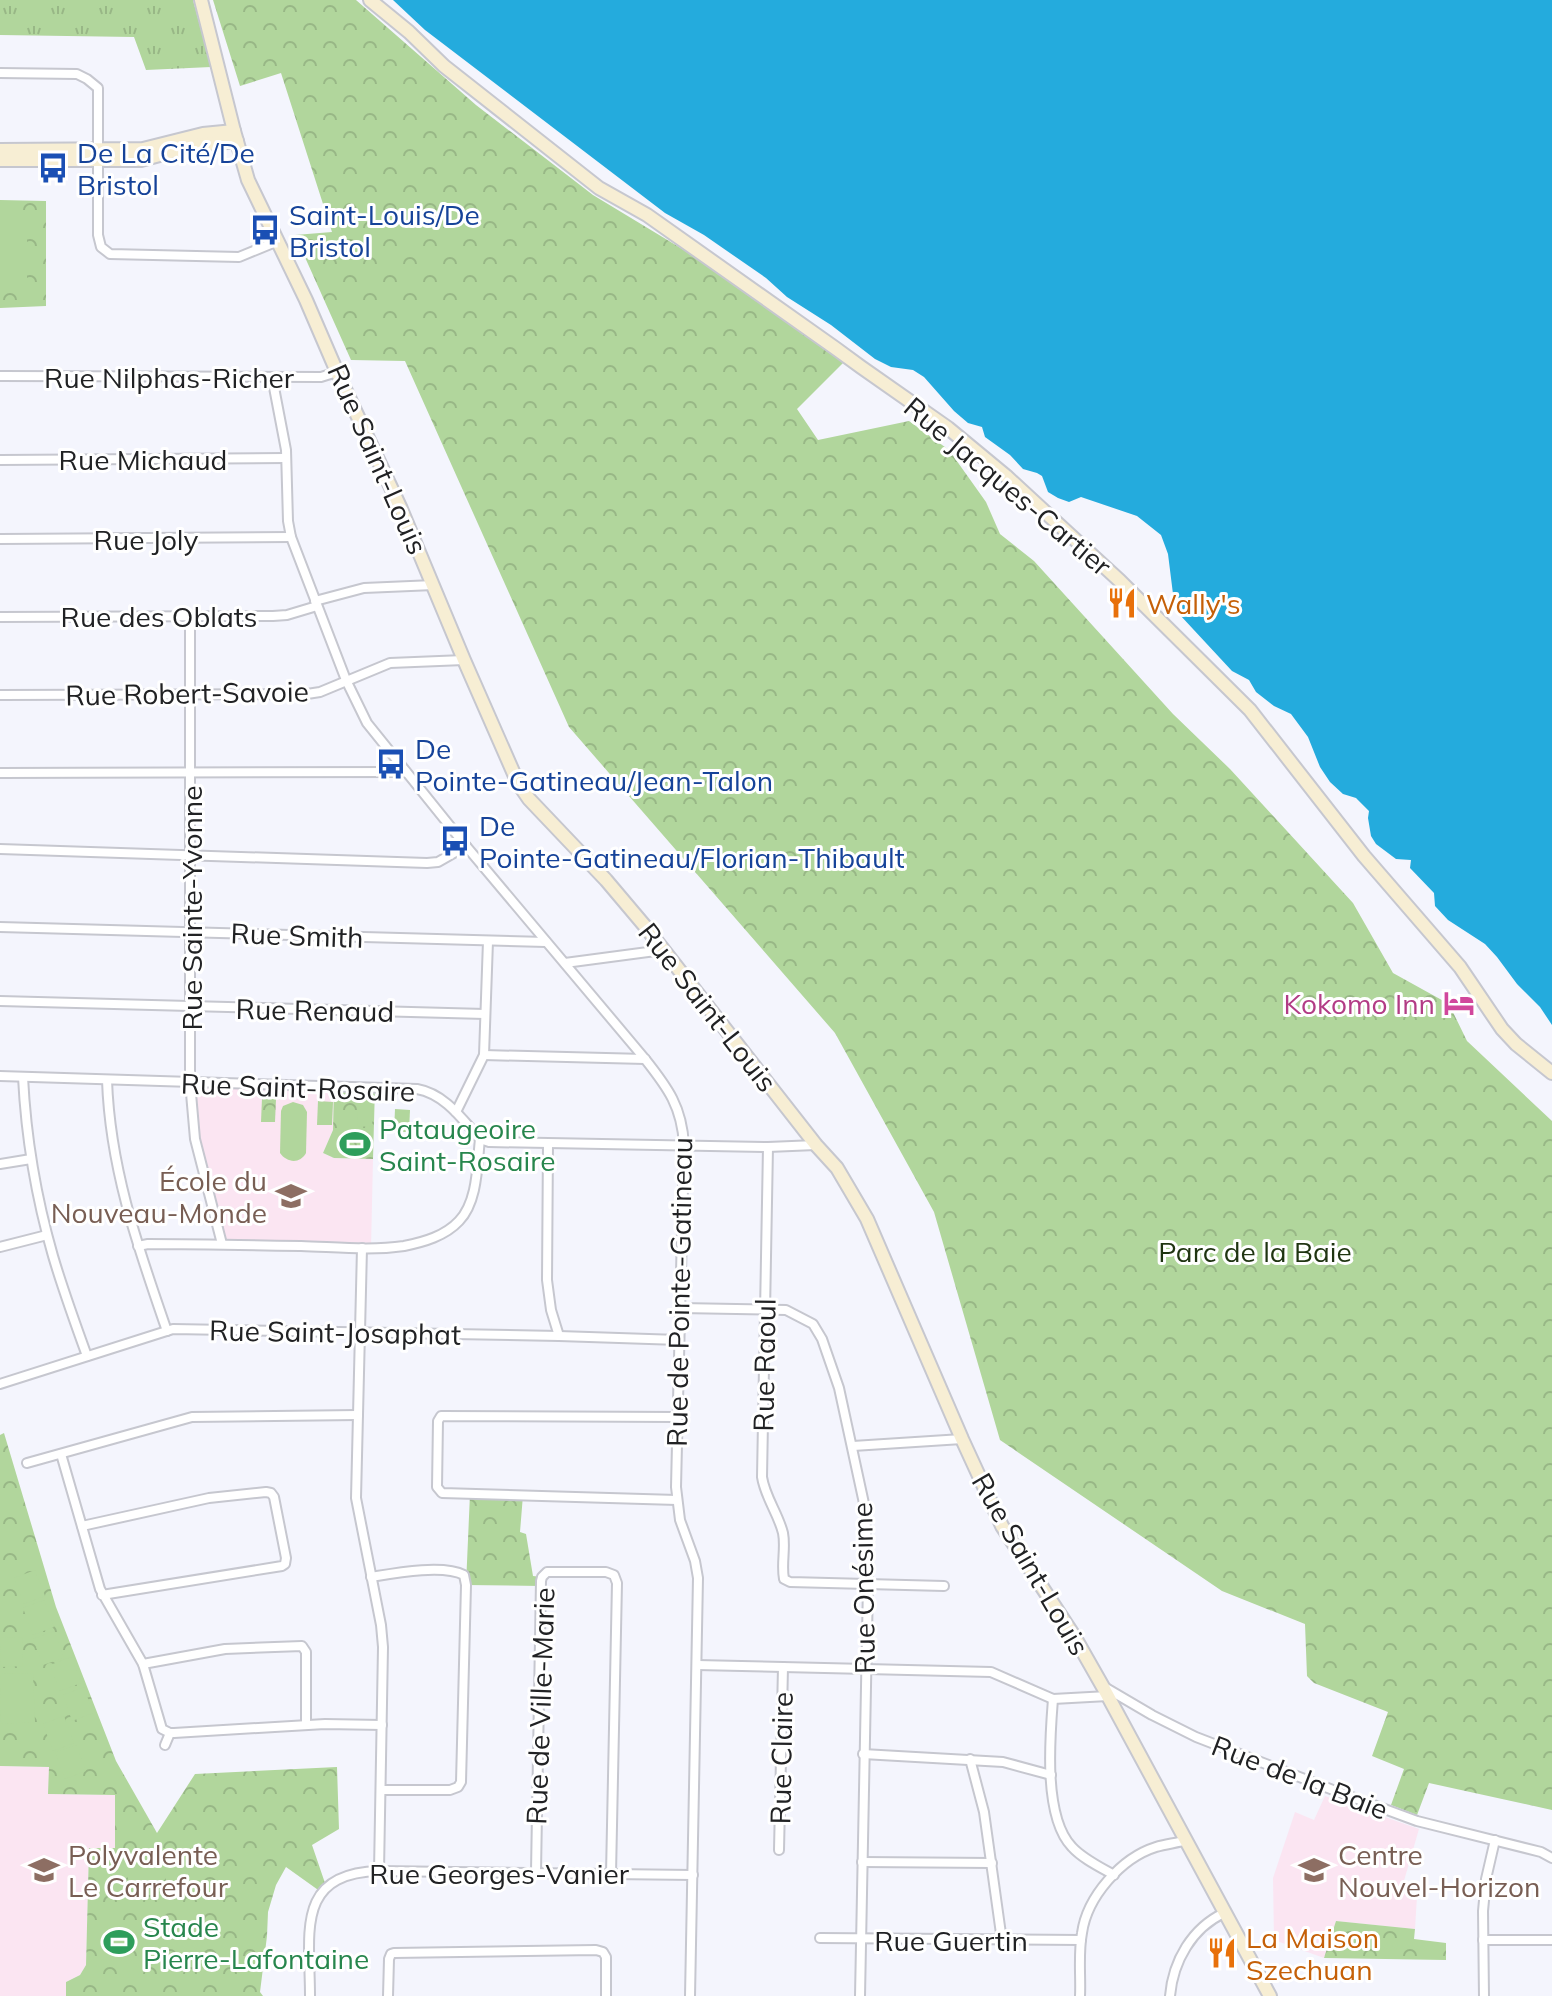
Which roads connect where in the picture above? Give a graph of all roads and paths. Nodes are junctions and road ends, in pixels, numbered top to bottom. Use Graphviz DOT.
graph roads {
  1 [pos="201,0"];
  2 [pos="370,0"];
  3 [pos="0,73"];
  4 [pos="235,136"];
  5 [pos="0,150"];
  6 [pos="98,155"];
  7 [pos="0,160"];
  8 [pos="278,241"];
  9 [pos="337,372"];
  10 [pos="0,376"];
  11 [pos="272,377"];
  12 [pos="286,458"];
  13 [pos="0,460"];
  14 [pos="291,537"];
  15 [pos="0,539"];
  16 [pos="434,585"];
  17 [pos="316,603"];
  18 [pos="190,616"];
  19 [pos="0,617"];
  20 [pos="464,660"];
  21 [pos="346,680"];
  22 [pos="191,694"];
  23 [pos="0,695"];
  24 [pos="191,771"];
  25 [pos="406,772"];
  26 [pos="0,773"];
  27 [pos="466,846"];
  28 [pos="0,849"];
  29 [pos="191,855"];
  30 [pos="0,927"];
  31 [pos="191,932"];
  32 [pos="488,941"];
  33 [pos="546,942"];
  34 [pos="663,950"];
  35 [pos="565,963"];
  36 [pos="0,1001"];
  37 [pos="190,1007"];
  38 [pos="485,1014"];
  39 [pos="484,1055"];
  40 [pos="645,1059"];
  41 [pos="1552,1073"];
  42 [pos="0,1076"];
  43 [pos="23,1077"];
  44 [pos="107,1080"];
  45 [pos="190,1082"];
  46 [pos="456,1112"];
  47 [pos="480,1139"];
  48 [pos="548,1144"];
  49 [pos="684,1145"];
  50 [pos="816,1145"];
  51 [pos="768,1147"];
  52 [pos="31,1159"];
  53 [pos="0,1164"];
  54 [pos="47,1235"];
  55 [pos="222,1244"];
  56 [pos="138,1246"];
  57 [pos="0,1247"];
  58 [pos="362,1248"];
  59 [pos="680,1308"];
  60 [pos="766,1309"];
  61 [pos="167,1331"];
  62 [pos="360,1332"];
  63 [pos="559,1336"];
  64 [pos="679,1340"];
  65 [pos="87,1356"];
  66 [pos="0,1384"];
  67 [pos="358,1415"];
  68 [pos="677,1417"];
  69 [pos="962,1439"];
  70 [pos="853,1446"];
  71 [pos="61,1454"];
  72 [pos="27,1463"];
  73 [pos="677,1500"];
  74 [pos="82,1526"];
  75 [pos="371,1577"];
  76 [pos="868,1584"];
  77 [pos="944,1586"];
  78 [pos="102,1595"];
  79 [pos="143,1664"];
  80 [pos="697,1665"];
  81 [pos="783,1667"];
  82 [pos="865,1668"];
  83 [pos="1106,1691"];
  84 [pos="1053,1699"];
  85 [pos="306,1725"];
  86 [pos="382,1725"];
  87 [pos="170,1733"];
  88 [pos="165,1745"];
  89 [pos="863,1754"];
  90 [pos="970,1759"];
  91 [pos="1051,1775"];
  92 [pos="381,1790"];
  93 [pos="1187,1840"];
  94 [pos="1495,1840"];
  95 [pos="779,1850"];
  96 [pos="1552,1858"];
  97 [pos="862,1862"];
  98 [pos="992,1863"];
  99 [pos="379,1871"];
  100 [pos="536,1872"];
  101 [pos="611,1874"];
  102 [pos="693,1875"];
  103 [pos="1114,1875"];
  104 [pos="1224,1913"];
  105 [pos="820,1938"];
  106 [pos="860,1939"];
  107 [pos="1081,1940"];
  108 [pos="1483,1940"];
  109 [pos="1552,1940"];
  110 [pos="1002,1941"];
  111 [pos="310,1996"];
  112 [pos="388,1996"];
  113 [pos="606,1996"];
  114 [pos="690,1996"];
  115 [pos="860,1996"];
  116 [pos="1080,1996"];
  117 [pos="1170,1996"];
  118 [pos="1270,1996"];
  119 [pos="1484,1996"];
  1 -- 4 [label="street, Rue Saint-Louis"];
  2 -- 41 [label="street, Rue Jacques-Cartier"];
  3 -- 6 [label="street"];
  4 -- 6 [label="street"];
  4 -- 8 [label="street, Rue Saint-Louis"];
  5 -- 6 [label="street"];
  6 -- 7 [label="street"];
  6 -- 8 [label="street"];
  8 -- 9 [label="street, Rue Saint-Louis"];
  9 -- 11 [label="street, Rue Nilphas-Richer"];
  9 -- 16 [label="street, Rue Saint-Louis"];
  10 -- 11 [label="street, Rue Nilphas-Richer"];
  11 -- 12 [label="street, Rue de Pointe-Gatineau"];
  12 -- 13 [label="street, Rue Michaud"];
  12 -- 14 [label="street, Rue de Pointe-Gatineau"];
  14 -- 15 [label="street, Rue Joly"];
  14 -- 17 [label="street, Rue de Pointe-Gatineau"];
  16 -- 17 [label="street, Rue des Oblats"];
  16 -- 20 [label="street, Rue Saint-Louis"];
  17 -- 18 [label="street, Rue des Oblats"];
  17 -- 21 [label="street, Rue de Pointe-Gatineau"];
  18 -- 19 [label="street, Rue des Oblats"];
  18 -- 22 [label="street, Rue Sainte-Yvonne"];
  20 -- 21 [label="street, Rue Robert-Savoie"];
  20 -- 34 [label="street, Rue Saint-Louis"];
  21 -- 22 [label="street, Rue Robert-Savoie"];
  21 -- 25 [label="street, Rue de Pointe-Gatineau"];
  22 -- 23 [label="street, Rue Robert-Savoie"];
  22 -- 24 [label="street, Rue Sainte-Yvonne"];
  24 -- 25 [label="street"];
  24 -- 26 [label="street"];
  24 -- 29 [label="street, Rue Sainte-Yvonne"];
  25 -- 27 [label="street, Rue de Pointe-Gatineau"];
  27 -- 29 [label="street"];
  27 -- 33 [label="street, Rue de Pointe-Gatineau"];
  28 -- 29 [label="street"];
  29 -- 31 [label="street, Rue Sainte-Yvonne"];
  30 -- 31 [label="street, Rue Smith"];
  31 -- 32 [label="street, Rue Smith"];
  31 -- 37 [label="street, Rue Sainte-Yvonne"];
  32 -- 33 [label="street, Rue Smith"];
  32 -- 38 [label="street"];
  33 -- 35 [label="street, Rue de Pointe-Gatineau"];
  34 -- 35 [label="street"];
  34 -- 50 [label="street, Rue Saint-Louis"];
  35 -- 40 [label="street, Rue de Pointe-Gatineau"];
  36 -- 37 [label="street, Rue Renaud"];
  37 -- 38 [label="street, Rue Renaud"];
  37 -- 45 [label="street, Rue Sainte-Yvonne"];
  38 -- 39 [label="street"];
  39 -- 40 [label="street"];
  39 -- 46 [label="street"];
  40 -- 49 [label="street, Rue de Pointe-Gatineau"];
  42 -- 43 [label="street, Rue Saint-Rosaire"];
  43 -- 44 [label="street, Rue Saint-Rosaire"];
  43 -- 52 [label="street"];
  44 -- 45 [label="street, Rue Saint-Rosaire"];
  44 -- 56 [label="street"];
  45 -- 46 [label="street, Rue Saint-Rosaire"];
  45 -- 55 [label="street, Rue Sainte-Yvonne"];
  46 -- 47 [label="street, Rue Saint-Rosaire"];
  47 -- 48 [label="street"];
  47 -- 58 [label="street"];
  48 -- 49 [label="street"];
  48 -- 63 [label="street"];
  49 -- 51 [label="street"];
  49 -- 59 [label="street, Rue de Pointe-Gatineau"];
  50 -- 51 [label="street"];
  50 -- 69 [label="street, Rue Saint-Louis"];
  51 -- 60 [label="street, Rue Raoul"];
  52 -- 53 [label="street"];
  52 -- 54 [label="street"];
  54 -- 57 [label="street"];
  54 -- 65 [label="street"];
  55 -- 56 [label="street"];
  55 -- 58 [label="street"];
  56 -- 61 [label="street"];
  58 -- 62 [label="street"];
  59 -- 60 [label="street, Rue Onésime"];
  59 -- 64 [label="street, Rue de Pointe-Gatineau"];
  60 -- 70 [label="street, Rue Onésime"];
  60 -- 76 [label="street, Rue Raoul"];
  61 -- 62 [label="street, Rue Saint-Josaphat"];
  61 -- 65 [label="street, Rue Saint-Josaphat"];
  62 -- 63 [label="street, Rue Saint-Josaphat"];
  62 -- 67 [label="street"];
  63 -- 64 [label="street, Rue Saint-Josaphat"];
  64 -- 68 [label="street, Rue de Pointe-Gatineau"];
  65 -- 66 [label="street, Rue Saint-Josaphat"];
  67 -- 71 [label="street"];
  67 -- 75 [label="street"];
  68 -- 73 [label="street, Rue de Pointe-Gatineau"];
  68 -- 73 [label="street"];
  69 -- 70 [label="street"];
  69 -- 83 [label="street, Rue Saint-Louis"];
  70 -- 76 [label="street, Rue Onésime"];
  71 -- 72 [label="street"];
  71 -- 74 [label="street"];
  73 -- 80 [label="street, Rue de Pointe-Gatineau"];
  74 -- 78 [label="street"];
  74 -- 78 [label="street"];
  75 -- 86 [label="street"];
  75 -- 92 [label="street"];
  76 -- 77 [label="street"];
  76 -- 82 [label="street, Rue Onésime"];
  78 -- 79 [label="street"];
  79 -- 85 [label="street"];
  79 -- 87 [label="street"];
  80 -- 81 [label="street"];
  80 -- 102 [label="street, Rue de Pointe-Gatineau"];
  81 -- 82 [label="street"];
  81 -- 95 [label="street, Rue Claire"];
  82 -- 84 [label="street"];
  82 -- 89 [label="street, Rue Onésime"];
  83 -- 84 [label="street"];
  83 -- 93 [label="street, Rue Saint-Louis"];
  83 -- 94 [label="street, Rue de la Baie"];
  84 -- 91 [label="street"];
  85 -- 86 [label="street"];
  85 -- 87 [label="street"];
  86 -- 92 [label="street"];
  87 -- 88 [label="street"];
  89 -- 90 [label="street"];
  89 -- 97 [label="street, Rue Onésime"];
  90 -- 91 [label="street"];
  90 -- 98 [label="street"];
  91 -- 103 [label="street"];
  92 -- 99 [label="street"];
  93 -- 103 [label="street"];
  93 -- 104 [label="street, Rue Saint-Louis"];
  94 -- 96 [label="street, Rue de la Baie"];
  94 -- 108 [label="street"];
  97 -- 98 [label="street"];
  97 -- 106 [label="street, Rue Onésime"];
  98 -- 110 [label="street"];
  99 -- 100 [label="street, Rue Georges-Vanier"];
  99 -- 111 [label="street, Rue Georges-Vanier"];
  100 -- 101 [label="street, Rue Georges-Vanier"];
  100 -- 101 [label="street, Rue de Ville-Marie"];
  101 -- 102 [label="street, Rue Georges-Vanier"];
  102 -- 114 [label="street, Rue de Pointe-Gatineau"];
  103 -- 107 [label="street"];
  104 -- 117 [label="street"];
  104 -- 118 [label="street, Rue Saint-Louis"];
  105 -- 106 [label="street, Rue Guertin"];
  106 -- 110 [label="street, Rue Guertin"];
  106 -- 115 [label="street, Rue Onésime"];
  107 -- 110 [label="street, Rue Guertin"];
  107 -- 116 [label="street"];
  108 -- 109 [label="street"];
  108 -- 119 [label="street"];
  112 -- 113 [label="street"];
}
